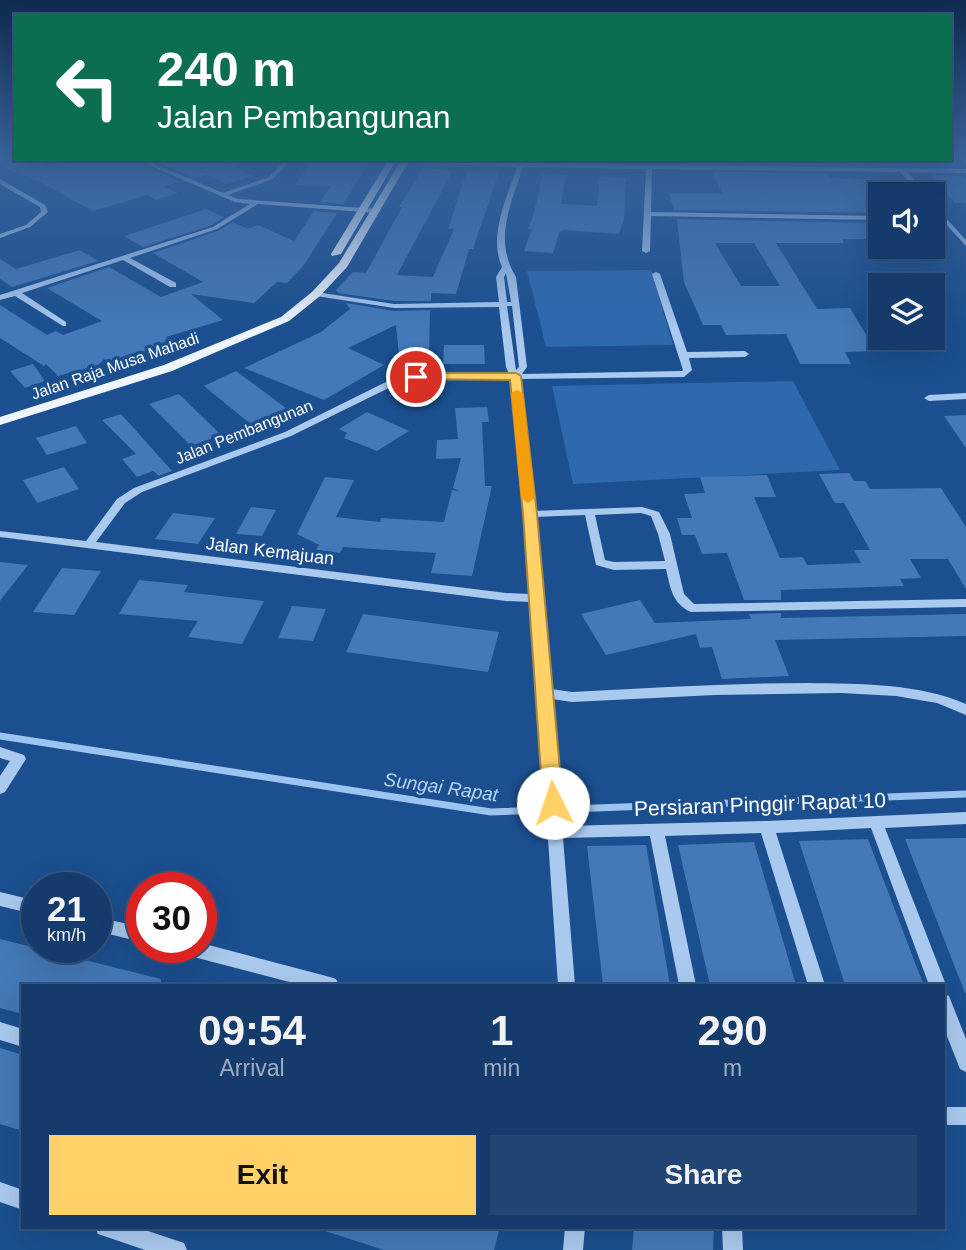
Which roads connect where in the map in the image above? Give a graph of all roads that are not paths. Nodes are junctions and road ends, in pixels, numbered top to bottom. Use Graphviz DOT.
graph roads {
  1 [pos="45,212"];
  2 [pos="241,212"];
  3 [pos="361,212"];
  4 [pos="376,212"];
  5 [pos="507,212"];
  6 [pos="647,215"];
  7 [pos="868,218"];
  8 [pos="945,220"];
  9 [pos="0,236"];
  10 [pos="966,244"];
  11 [pos="646,251"];
  12 [pos="124,258"];
  13 [pos="505,269"];
  14 [pos="656,274"];
  15 [pos="173,285"];
  16 [pos="502,289"];
  17 [pos="514,289"];
  18 [pos="16,293"];
  19 [pos="316,294"];
  20 [pos="0,299"];
  21 [pos="503,304"];
  22 [pos="516,304"];
  23 [pos="63,324"];
  24 [pos="505,327"];
  25 [pos="519,327"];
  26 [pos="507,342"];
  27 [pos="521,342"];
  28 [pos="745,354"];
  29 [pos="684,355"];
  30 [pos="516,376"];
  31 [pos="966,396"];
  32 [pos="929,398"];
  33 [pos="0,411"];
  34 [pos="0,421"];
  35 [pos="589,511"];
  36 [pos="530,514"];
  37 [pos="0,534"];
  38 [pos="88,546"];
  39 [pos="670,565"];
  40 [pos="537,598"];
  41 [pos="966,603"];
  42 [pos="545,693"];
  43 [pos="966,710"];
  44 [pos="0,752"];
  45 [pos="0,788"];
  46 [pos="966,818"];
  47 [pos="876,823"];
  48 [pos="555,827"];
  49 [pos="767,827"];
  50 [pos="656,831"];
  51 [pos="0,899"];
  52 [pos="21,904"];
  53 [pos="217,955"];
  54 [pos="326,984"];
  55 [pos="566,984"];
  56 [pos="688,984"];
  57 [pos="817,984"];
  58 [pos="937,984"];
  59 [pos="945,1007"];
  60 [pos="0,1031"];
  61 [pos="21,1037"];
  62 [pos="966,1063"];
  63 [pos="945,1116"];
  64 [pos="966,1116"];
  65 [pos="0,1192"];
  66 [pos="21,1199"];
  67 [pos="111,1229"];
  68 [pos="575,1229"];
  69 [pos="732,1229"];
  70 [pos="171,1249"];
  71 [pos="573,1250"];
  72 [pos="733,1250"];
  1 -- 9 [label="street"];
  2 -- 12 [label="street"];
  3 -- 33 [label="main road, Jalan Raja Musa Mahadi"];
  4 -- 19 [label="main road, Jalan Raja Musa Mahadi"];
  5 -- 13 [label="street"];
  6 -- 7 [label="street"];
  6 -- 11 [label="street"];
  8 -- 10 [label="street"];
  12 -- 15 [label="street"];
  12 -- 18 [label="street"];
  13 -- 16 [label="street"];
  13 -- 17 [label="street"];
  14 -- 29 [label="street"];
  16 -- 17 [label="street"];
  16 -- 21 [label="street"];
  17 -- 22 [label="street"];
  18 -- 20 [label="street"];
  18 -- 23 [label="street"];
  19 -- 21 [label="street"];
  19 -- 34 [label="main road, Jalan Raja Musa Mahadi"];
  21 -- 22 [label="street"];
  21 -- 24 [label="street"];
  22 -- 25 [label="street"];
  24 -- 25 [label="street"];
  24 -- 26 [label="street"];
  25 -- 27 [label="street"];
  26 -- 27 [label="street"];
  26 -- 30 [label="street"];
  27 -- 30 [label="street"];
  28 -- 29 [label="street"];
  29 -- 30 [label="street"];
  30 -- 36 [label="street"];
  30 -- 38 [label="street, Jalan Pembangunan"];
  31 -- 32 [label="street"];
  35 -- 36 [label="street"];
  35 -- 39 [label="street"];
  35 -- 39 [label="street"];
  36 -- 40 [label="street"];
  37 -- 38 [label="street, Jalan Kemajuan"];
  38 -- 40 [label="street, Jalan Kemajuan"];
  39 -- 41 [label="street"];
  40 -- 42 [label="street"];
  42 -- 43 [label="street"];
  42 -- 48 [label="street"];
  44 -- 45 [label="street"];
  46 -- 47 [label="street, Persiaran Pinggir Rapat 10"];
  47 -- 49 [label="street, Persiaran Pinggir Rapat 10"];
  47 -- 58 [label="street"];
  48 -- 50 [label="street, Persiaran Pinggir Rapat 10"];
  48 -- 55 [label="street"];
  49 -- 50 [label="street, Persiaran Pinggir Rapat 10"];
  49 -- 57 [label="street"];
  50 -- 56 [label="street"];
  51 -- 52 [label="street"];
  53 -- 54 [label="street"];
  59 -- 62 [label="street"];
  60 -- 61 [label="street"];
  63 -- 64 [label="street"];
  65 -- 66 [label="street"];
  67 -- 70 [label="street"];
  68 -- 71 [label="street"];
  69 -- 72 [label="street"];
}
